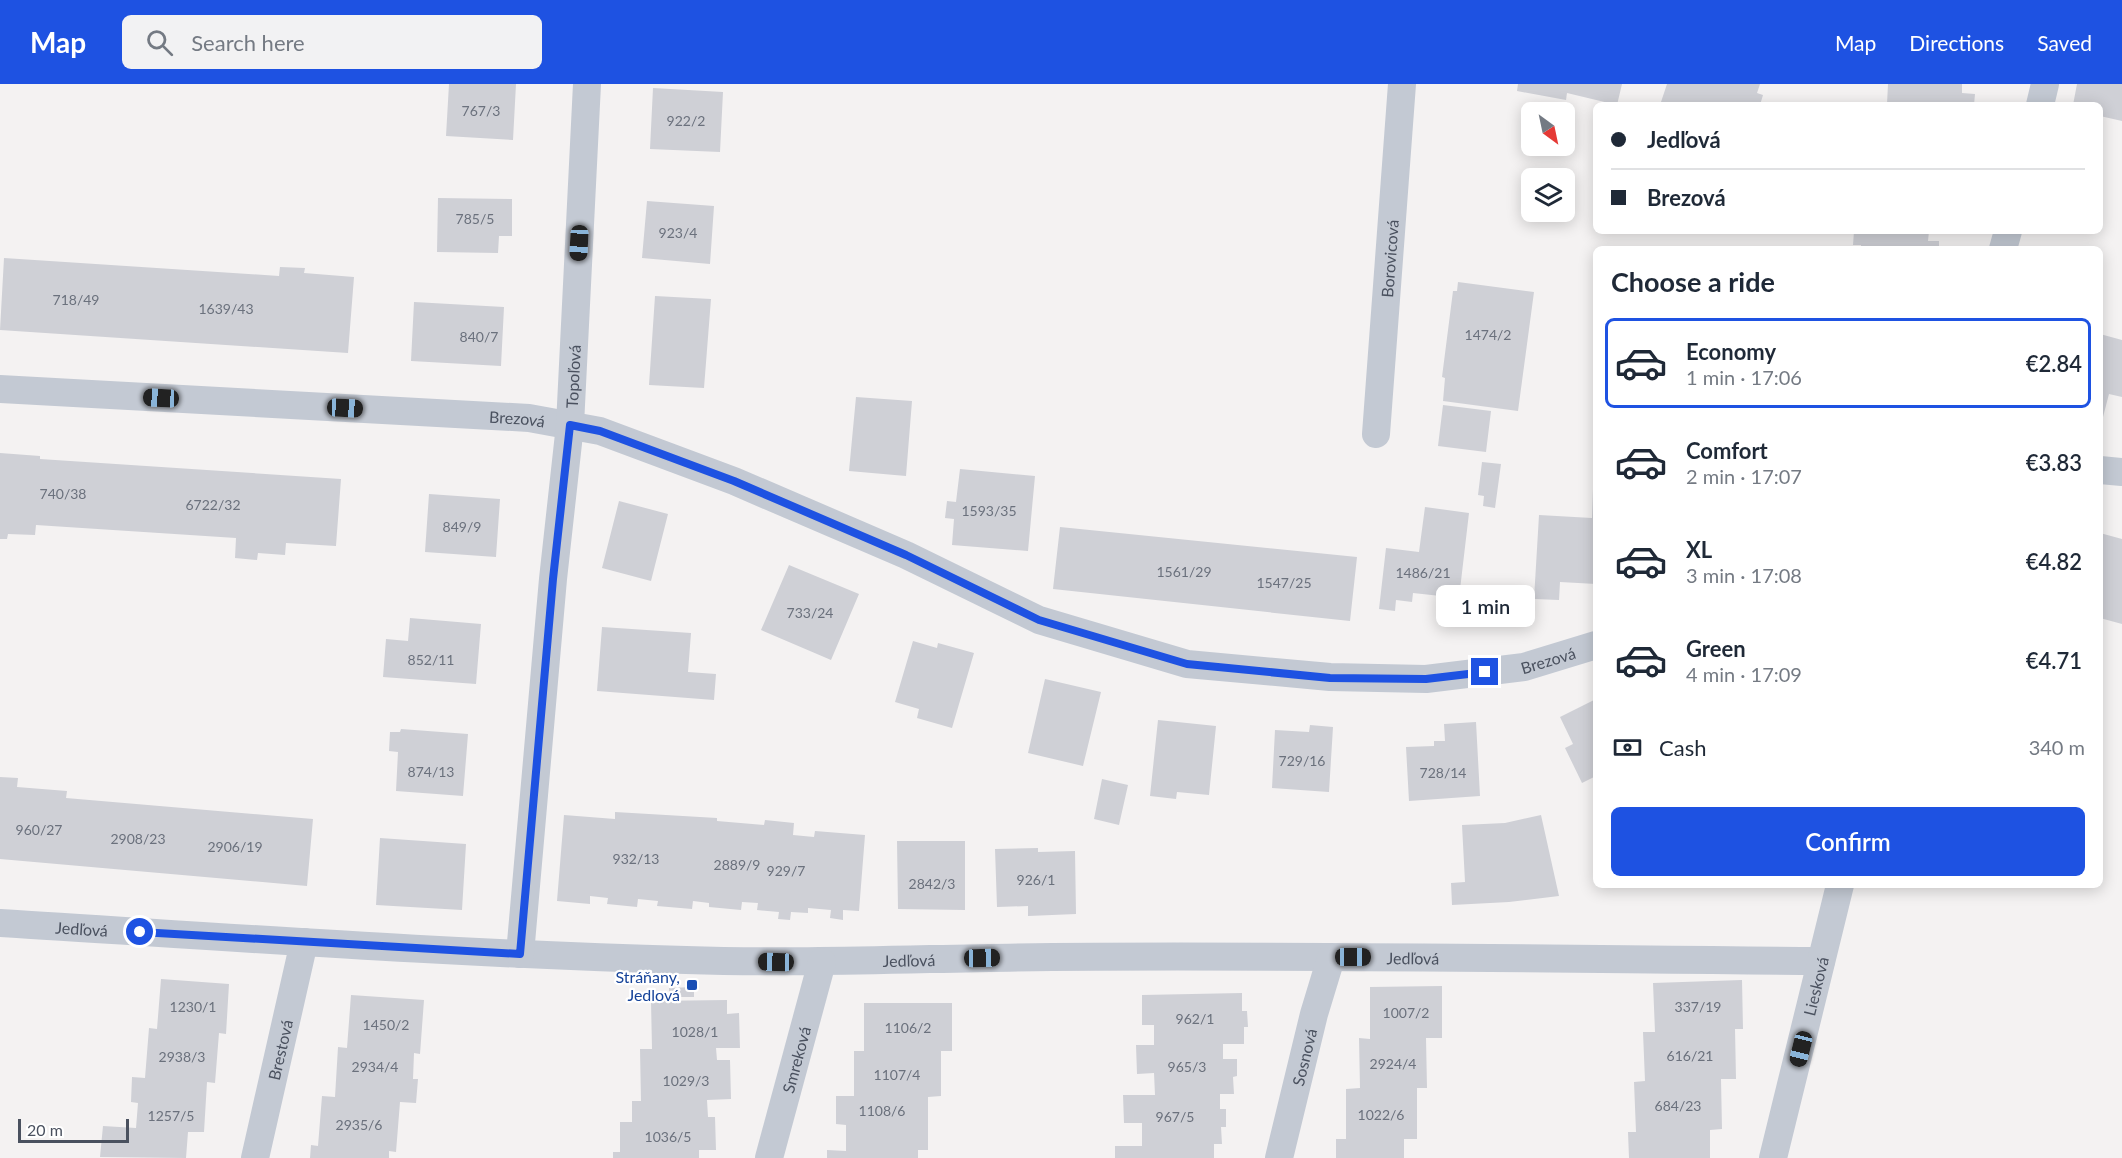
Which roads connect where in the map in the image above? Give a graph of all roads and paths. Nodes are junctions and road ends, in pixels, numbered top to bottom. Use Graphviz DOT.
graph roads {
  1 [pos="587,84"];
  2 [pos="1402,84"];
  3 [pos="2045,84"];
  4 [pos="2041,102"];
  5 [pos="0,389"];
  6 [pos="570,425"];
  7 [pos="1376,434"];
  8 [pos="2103,470"];
  9 [pos="2122,472"];
  10 [pos="1593,646"];
  11 [pos="1838,888"];
  12 [pos="0,923"];
  13 [pos="304,942"];
  14 [pos="520,954"];
  15 [pos="1331,958"];
  16 [pos="1821,961"];
  17 [pos="822,962"];
  18 [pos="255,1158"];
  19 [pos="769,1158"];
  20 [pos="1279,1158"];
  21 [pos="1773,1158"];
  1 -- 6 [label="street, Topoľová"];
  2 -- 7 [label="street, Borovicová"];
  3 -- 4 [label="street"];
  5 -- 6 [label="street, Brezová"];
  6 -- 10 [label="street, Brezová"];
  6 -- 14 [label="street, Topoľová"];
  8 -- 9 [label="street"];
  11 -- 16 [label="street, Liesková"];
  12 -- 13 [label="street, Jedľová"];
  13 -- 14 [label="street, Jedľová"];
  13 -- 18 [label="street, Brestová"];
  14 -- 17 [label="street, Jedľová"];
  15 -- 16 [label="street, Jedľová"];
  15 -- 17 [label="street, Jedľová"];
  15 -- 20 [label="street, Sosnová"];
  16 -- 21 [label="street, Liesková"];
  17 -- 19 [label="street, Smreková"];
}
